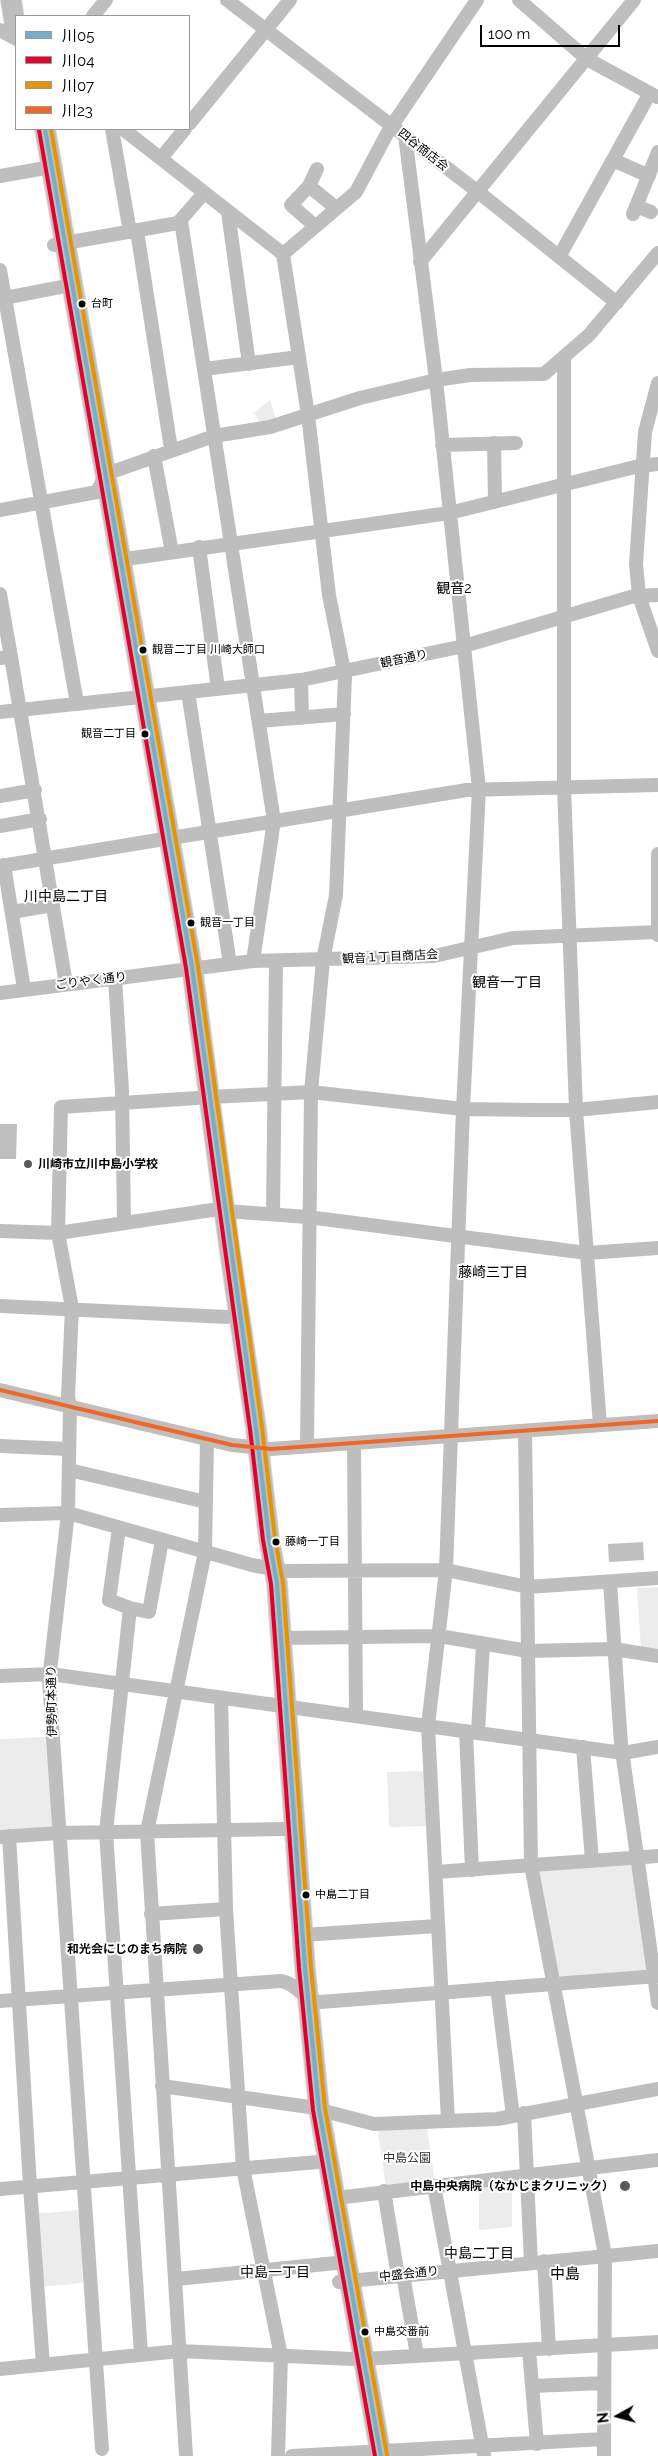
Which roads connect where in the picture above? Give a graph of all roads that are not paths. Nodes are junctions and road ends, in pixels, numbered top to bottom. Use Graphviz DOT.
graph roads {
  1 [pos="11,0"];
  2 [pos="24,0"];
  3 [pos="106,0"];
  4 [pos="227,0"];
  5 [pos="290,0"];
  6 [pos="477,0"];
  7 [pos="519,0"];
  8 [pos="634,0"];
  9 [pos="26,15"];
  10 [pos="95,15"];
  11 [pos="15,25"];
  12 [pos="267,29"];
  13 [pos="0,30"];
  14 [pos="15,38"];
  15 [pos="587,59"];
  16 [pos="654,95"];
  17 [pos="190,123"];
  18 [pos="392,126"];
  19 [pos="34,130"];
  20 [pos="45,130"];
  21 [pos="112,130"];
  22 [pos="124,130"];
  23 [pos="184,130"];
  24 [pos="405,135"];
  25 [pos="658,152"];
  26 [pos="161,158"];
  27 [pos="612,160"];
  28 [pos="46,168"];
  29 [pos="317,169"];
  30 [pos="0,176"];
  31 [pos="649,176"];
  32 [pos="309,186"];
  33 [pos="477,191"];
  34 [pos="204,192"];
  35 [pos="336,208"];
  36 [pos="228,212"];
  37 [pos="651,212"];
  38 [pos="181,222"];
  39 [pos="315,226"];
  40 [pos="134,231"];
  41 [pos="60,244"];
  42 [pos="658,253"];
  43 [pos="284,254"];
  44 [pos="560,257"];
  45 [pos="420,262"];
  46 [pos="0,270"];
  47 [pos="61,287"];
  48 [pos="2,299"];
  49 [pos="617,303"];
  50 [pos="300,357"];
  51 [pos="564,358"];
  52 [pos="249,364"];
  53 [pos="204,370"];
  54 [pos="436,380"];
  55 [pos="658,383"];
  56 [pos="308,415"];
  57 [pos="214,436"];
  58 [pos="494,443"];
  59 [pos="516,443"];
  60 [pos="442,445"];
  61 [pos="171,449"];
  62 [pos="154,456"];
  63 [pos="658,464"];
  64 [pos="642,466"];
  65 [pos="106,474"];
  66 [pos="564,486"];
  67 [pos="97,492"];
  68 [pos="495,502"];
  69 [pos="42,503"];
  70 [pos="0,510"];
  71 [pos="449,513"];
  72 [pos="321,532"];
  73 [pos="230,543"];
  74 [pos="199,547"];
  75 [pos="172,552"];
  76 [pos="119,560"];
  77 [pos="0,594"];
  78 [pos="658,595"];
  79 [pos="639,596"];
  80 [pos="564,617"];
  81 [pos="464,646"];
  82 [pos="658,651"];
  83 [pos="5,658"];
  84 [pos="342,671"];
  85 [pos="301,680"];
  86 [pos="254,685"];
  87 [pos="218,689"];
  88 [pos="188,692"];
  89 [pos="138,697"];
  90 [pos="77,703"];
  91 [pos="20,710"];
  92 [pos="0,712"];
  93 [pos="344,714"];
  94 [pos="302,718"];
  95 [pos="259,721"];
  96 [pos="658,785"];
  97 [pos="564,788"];
  98 [pos="479,789"];
  99 [pos="35,790"];
  100 [pos="0,796"];
  101 [pos="338,810"];
  102 [pos="40,819"];
  103 [pos="274,821"];
  104 [pos="0,826"];
  105 [pos="210,831"];
  106 [pos="165,839"];
  107 [pos="658,854"];
  108 [pos="46,858"];
  109 [pos="2,865"];
  110 [pos="53,904"];
  111 [pos="12,912"];
  112 [pos="658,933"];
  113 [pos="570,935"];
  114 [pos="472,946"];
  115 [pos="323,960"];
  116 [pos="253,961"];
  117 [pos="276,961"];
  118 [pos="230,964"];
  119 [pos="187,968"];
  120 [pos="115,978"];
  121 [pos="66,984"];
  122 [pos="24,989"];
  123 [pos="0,993"];
  124 [pos="310,1092"];
  125 [pos="274,1094"];
  126 [pos="204,1097"];
  127 [pos="123,1102"];
  128 [pos="658,1102"];
  129 [pos="463,1109"];
  130 [pos="576,1110"];
  131 [pos="218,1210"];
  132 [pos="272,1214"];
  133 [pos="308,1217"];
  134 [pos="124,1223"];
  135 [pos="0,1231"];
  136 [pos="58,1233"];
  137 [pos="460,1237"];
  138 [pos="658,1248"];
  139 [pos="587,1253"];
  140 [pos="0,1306"];
  141 [pos="72,1308"];
  142 [pos="227,1317"];
  143 [pos="0,1390"];
  144 [pos="70,1407"];
  145 [pos="658,1420"];
  146 [pos="600,1425"];
  147 [pos="525,1431"];
  148 [pos="451,1437"];
  149 [pos="207,1439"];
  150 [pos="354,1443"];
  151 [pos="0,1446"];
  152 [pos="307,1446"];
  153 [pos="253,1448"];
  154 [pos="70,1449"];
  155 [pos="69,1470"];
  156 [pos="206,1502"];
  157 [pos="68,1514"];
  158 [pos="0,1515"];
  159 [pos="119,1528"];
  160 [pos="162,1540"];
  161 [pos="205,1552"];
  162 [pos="270,1569"];
  163 [pos="446,1570"];
  164 [pos="356,1572"];
  165 [pos="658,1578"];
  166 [pos="610,1582"];
  167 [pos="528,1587"];
  168 [pos="130,1608"];
  169 [pos="439,1636"];
  170 [pos="356,1637"];
  171 [pos="282,1638"];
  172 [pos="483,1644"];
  173 [pos="614,1649"];
  174 [pos="528,1651"];
  175 [pos="658,1656"];
  176 [pos="50,1674"];
  177 [pos="0,1676"];
  178 [pos="121,1684"];
  179 [pos="176,1692"];
  180 [pos="220,1698"];
  181 [pos="280,1706"];
  182 [pos="356,1716"];
  183 [pos="428,1726"];
  184 [pos="472,1732"];
  185 [pos="530,1739"];
  186 [pos="583,1747"];
  187 [pos="658,1747"];
  188 [pos="623,1752"];
  189 [pos="284,1829"];
  190 [pos="223,1831"];
  191 [pos="106,1832"];
  192 [pos="147,1832"];
  193 [pos="59,1833"];
  194 [pos="4,1837"];
  195 [pos="658,1856"];
  196 [pos="638,1858"];
  197 [pos="592,1861"];
  198 [pos="531,1865"];
  199 [pos="472,1870"];
  200 [pos="436,1872"];
  201 [pos="226,1909"];
  202 [pos="151,1914"];
  203 [pos="437,1926"];
  204 [pos="302,1935"];
  205 [pos="656,1976"];
  206 [pos="232,1984"];
  207 [pos="553,1984"];
  208 [pos="497,1988"];
  209 [pos="156,1989"];
  210 [pos="301,1991"];
  211 [pos="117,1992"];
  212 [pos="441,1992"];
  213 [pos="71,1996"];
  214 [pos="18,2000"];
  215 [pos="0,2001"];
  216 [pos="658,2003"];
  217 [pos="162,2086"];
  218 [pos="658,2089"];
  219 [pos="239,2097"];
  220 [pos="575,2104"];
  221 [pos="314,2108"];
  222 [pos="519,2114"];
  223 [pos="448,2121"];
  224 [pos="658,2160"];
  225 [pos="318,2162"];
  226 [pos="243,2168"];
  227 [pos="588,2169"];
  228 [pos="528,2174"];
  229 [pos="167,2175"];
  230 [pos="129,2178"];
  231 [pos="84,2182"];
  232 [pos="30,2186"];
  233 [pos="434,2186"];
  234 [pos="0,2189"];
  235 [pos="384,2191"];
  236 [pos="336,2198"];
  237 [pos="658,2250"];
  238 [pos="605,2255"];
  239 [pos="538,2262"];
  240 [pos="263,2270"];
  241 [pos="449,2270"];
  242 [pos="341,2275"];
  243 [pos="401,2275"];
  244 [pos="176,2279"];
  245 [pos="658,2342"];
  246 [pos="605,2346"];
  247 [pos="548,2349"];
  248 [pos="529,2350"];
  249 [pos="180,2351"];
  250 [pos="141,2354"];
  251 [pos="464,2354"];
  252 [pos="416,2355"];
  253 [pos="281,2356"];
  254 [pos="358,2359"];
  255 [pos="96,2360"];
  256 [pos="43,2365"];
  257 [pos="0,2369"];
  258 [pos="604,2383"];
  259 [pos="532,2386"];
  260 [pos="604,2439"];
  261 [pos="536,2444"];
  262 [pos="102,2449"];
  263 [pos="483,2451"];
  264 [pos="374,2454"];
  265 [pos="186,2456"];
  266 [pos="278,2456"];
  267 [pos="292,2456"];
  268 [pos="604,2456"];
  1 -- 11 [label="highway"];
  2 -- 9 [label="highway"];
  3 -- 10 [label="street"];
  4 -- 12 [label="street, 四谷商店会"];
  5 -- 12 [label="street"];
  6 -- 18 [label="street"];
  7 -- 15 [label="street"];
  8 -- 15 [label="street"];
  12 -- 17 [label="street"];
  12 -- 18 [label="street, 四谷商店会"];
  13 -- 14 [label="street"];
  15 -- 16 [label="street"];
  15 -- 33 [label="street"];
  16 -- 27 [label="street"];
  18 -- 24 [label="street, 四谷商店会"];
  18 -- 35 [label="street"];
  19 -- 28 [label="highway"];
  20 -- 28 [label="highway"];
  21 -- 40 [label="street"];
  22 -- 26 [label="street"];
  23 -- 26 [label="street"];
  24 -- 33 [label="street, 四谷商店会"];
  24 -- 45 [label="street"];
  25 -- 31 [label="street"];
  26 -- 34 [label="street"];
  27 -- 31 [label="street"];
  27 -- 44 [label="street"];
  28 -- 30 [label="street"];
  28 -- 41 [label="highway"];
  29 -- 32 [label="street"];
  31 -- 37 [label="street"];
  32 -- 35 [label="street"];
  32 -- 39 [label="street"];
  33 -- 44 [label="street, 四谷商店会"];
  33 -- 45 [label="street"];
  34 -- 36 [label="street"];
  34 -- 38 [label="street"];
  35 -- 39 [label="street"];
  36 -- 43 [label="street"];
  36 -- 52 [label="street"];
  38 -- 40 [label="street"];
  38 -- 53 [label="street"];
  39 -- 43 [label="street"];
  40 -- 41 [label="street"];
  40 -- 61 [label="street"];
  41 -- 47 [label="highway"];
  41 -- 65 [label="highway"];
  42 -- 49 [label="street"];
  43 -- 50 [label="street"];
  44 -- 49 [label="street, 四谷商店会"];
  45 -- 54 [label="street"];
  46 -- 48 [label="street"];
  47 -- 48 [label="street"];
  47 -- 67 [label="highway"];
  48 -- 69 [label="street"];
  49 -- 51 [label="street"];
  50 -- 52 [label="street"];
  50 -- 56 [label="street"];
  51 -- 54 [label="street"];
  51 -- 66 [label="street"];
  52 -- 53 [label="street"];
  53 -- 57 [label="street"];
  54 -- 56 [label="street"];
  54 -- 60 [label="street"];
  55 -- 64 [label="street"];
  56 -- 57 [label="street"];
  56 -- 72 [label="street"];
  57 -- 61 [label="street"];
  57 -- 73 [label="street"];
  58 -- 59 [label="street"];
  58 -- 60 [label="street"];
  58 -- 68 [label="street"];
  60 -- 71 [label="street"];
  61 -- 62 [label="street"];
  62 -- 65 [label="street"];
  62 -- 75 [label="street"];
  63 -- 64 [label="street"];
  64 -- 66 [label="street"];
  64 -- 79 [label="street"];
  65 -- 67 [label="street"];
  65 -- 76 [label="highway"];
  66 -- 68 [label="street"];
  66 -- 80 [label="street"];
  67 -- 69 [label="street"];
  67 -- 89 [label="highway"];
  68 -- 71 [label="street"];
  69 -- 70 [label="street"];
  69 -- 90 [label="street"];
  71 -- 72 [label="street"];
  71 -- 81 [label="street"];
  72 -- 73 [label="street"];
  72 -- 84 [label="street"];
  73 -- 74 [label="street"];
  73 -- 86 [label="street"];
  74 -- 75 [label="street"];
  74 -- 87 [label="street"];
  75 -- 76 [label="street"];
  76 -- 89 [label="highway"];
  77 -- 83 [label="street"];
  78 -- 79 [label="street, 観音通り"];
  79 -- 80 [label="street, 観音通り"];
  79 -- 82 [label="street"];
  80 -- 81 [label="street, 観音通り"];
  80 -- 97 [label="street"];
  81 -- 84 [label="street, 観音通り"];
  81 -- 98 [label="street"];
  83 -- 91 [label="street"];
  84 -- 85 [label="street, 観音通り"];
  84 -- 93 [label="street"];
  85 -- 86 [label="street, 観音通り"];
  85 -- 94 [label="street"];
  86 -- 87 [label="street, 観音通り"];
  86 -- 95 [label="street"];
  87 -- 88 [label="street, 観音通り"];
  88 -- 89 [label="street, 観音通り"];
  88 -- 105 [label="street"];
  89 -- 90 [label="street, 観音通り"];
  89 -- 106 [label="highway"];
  90 -- 91 [label="street, 観音通り"];
  91 -- 92 [label="street, 観音通り"];
  91 -- 99 [label="street"];
  93 -- 94 [label="street"];
  93 -- 101 [label="street"];
  94 -- 95 [label="street"];
  95 -- 103 [label="street"];
  96 -- 97 [label="street"];
  97 -- 98 [label="street"];
  97 -- 113 [label="street"];
  98 -- 101 [label="street"];
  98 -- 114 [label="street"];
  99 -- 100 [label="street"];
  99 -- 102 [label="street"];
  101 -- 103 [label="street"];
  101 -- 115 [label="street"];
  102 -- 104 [label="street"];
  102 -- 108 [label="street"];
  103 -- 105 [label="street"];
  103 -- 116 [label="street"];
  105 -- 106 [label="street"];
  105 -- 118 [label="street"];
  106 -- 108 [label="street"];
  106 -- 119 [label="highway"];
  107 -- 112 [label="street"];
  108 -- 109 [label="street"];
  108 -- 110 [label="street"];
  109 -- 111 [label="street"];
  110 -- 111 [label="street"];
  110 -- 121 [label="street"];
  111 -- 122 [label="street"];
  112 -- 113 [label="street, 観音１丁目商店会"];
  113 -- 114 [label="street, 観音１丁目商店会"];
  113 -- 130 [label="street"];
  114 -- 115 [label="street, 観音１丁目商店会"];
  114 -- 129 [label="street"];
  115 -- 117 [label="street, 観音１丁目商店会"];
  115 -- 124 [label="street"];
  116 -- 117 [label="street, 観音１丁目商店会"];
  116 -- 118 [label="street, 観音１丁目商店会"];
  117 -- 125 [label="street"];
  118 -- 119 [label="street, 観音１丁目商店会"];
  119 -- 120 [label="street, ごりやく通り"];
  119 -- 126 [label="highway"];
  120 -- 121 [label="street, ごりやく通り"];
  120 -- 127 [label="street"];
  121 -- 122 [label="street, ごりやく通り"];
  122 -- 123 [label="street, ごりやく通り"];
  124 -- 125 [label="street"];
  124 -- 129 [label="street"];
  124 -- 133 [label="street"];
  125 -- 126 [label="street"];
  125 -- 132 [label="street"];
  126 -- 127 [label="street"];
  126 -- 131 [label="highway"];
  127 -- 134 [label="street"];
  127 -- 136 [label="street, 伊勢町本通り"];
  128 -- 130 [label="street"];
  129 -- 130 [label="street"];
  129 -- 137 [label="street"];
  130 -- 139 [label="street"];
  131 -- 132 [label="street"];
  131 -- 134 [label="street"];
  131 -- 142 [label="highway"];
  131 -- 153 [label="highway"];
  132 -- 133 [label="street"];
  133 -- 137 [label="street"];
  133 -- 152 [label="street"];
  134 -- 136 [label="street"];
  135 -- 136 [label="street"];
  136 -- 141 [label="street, 伊勢町本通り"];
  137 -- 139 [label="street"];
  137 -- 148 [label="street"];
  138 -- 139 [label="street"];
  139 -- 146 [label="street"];
  140 -- 141 [label="street"];
  141 -- 142 [label="street"];
  141 -- 144 [label="street, 伊勢町本通り"];
  142 -- 153 [label="highway"];
  143 -- 144 [label="street"];
  144 -- 149 [label="street"];
  144 -- 154 [label="street, 伊勢町本通り"];
  145 -- 146 [label="street"];
  146 -- 147 [label="street"];
  147 -- 148 [label="street"];
  147 -- 167 [label="street"];
  148 -- 150 [label="street"];
  148 -- 163 [label="street"];
  149 -- 153 [label="street"];
  149 -- 156 [label="street"];
  150 -- 152 [label="street"];
  150 -- 164 [label="street"];
  151 -- 154 [label="street"];
  152 -- 153 [label="street"];
  153 -- 162 [label="highway"];
  154 -- 155 [label="street, 伊勢町本通り"];
  155 -- 156 [label="street"];
  155 -- 157 [label="street, 伊勢町本通り"];
  156 -- 161 [label="street"];
  157 -- 158 [label="street"];
  157 -- 159 [label="street"];
  157 -- 176 [label="street, 伊勢町本通り"];
  159 -- 160 [label="street"];
  159 -- 168 [label="street"];
  160 -- 161 [label="street"];
  160 -- 168 [label="street"];
  161 -- 162 [label="street"];
  161 -- 179 [label="street"];
  162 -- 164 [label="street"];
  162 -- 171 [label="highway"];
  162 -- 181 [label="highway"];
  163 -- 164 [label="street"];
  163 -- 167 [label="street"];
  163 -- 169 [label="street"];
  164 -- 170 [label="street"];
  165 -- 166 [label="street"];
  166 -- 167 [label="street"];
  166 -- 173 [label="street"];
  167 -- 174 [label="street"];
  168 -- 178 [label="street"];
  169 -- 170 [label="street"];
  169 -- 172 [label="street"];
  169 -- 183 [label="street"];
  170 -- 171 [label="street"];
  170 -- 182 [label="street"];
  171 -- 181 [label="highway"];
  172 -- 174 [label="street"];
  172 -- 184 [label="street"];
  173 -- 174 [label="street"];
  173 -- 175 [label="street"];
  173 -- 188 [label="street"];
  174 -- 185 [label="street"];
  176 -- 177 [label="street"];
  176 -- 178 [label="street"];
  176 -- 193 [label="street, 伊勢町本通り"];
  178 -- 179 [label="street"];
  178 -- 191 [label="street"];
  179 -- 180 [label="street"];
  179 -- 192 [label="street"];
  180 -- 181 [label="street"];
  180 -- 190 [label="street"];
  181 -- 182 [label="street"];
  181 -- 189 [label="highway"];
  181 -- 204 [label="highway"];
  182 -- 183 [label="street"];
  183 -- 184 [label="street"];
  183 -- 200 [label="street"];
  184 -- 185 [label="street"];
  184 -- 199 [label="street"];
  185 -- 186 [label="street"];
  185 -- 198 [label="street"];
  186 -- 188 [label="street"];
  186 -- 197 [label="street"];
  187 -- 188 [label="street"];
  188 -- 196 [label="street"];
  189 -- 190 [label="street"];
  189 -- 210 [label="highway"];
  190 -- 192 [label="street"];
  190 -- 201 [label="street"];
  191 -- 192 [label="street"];
  191 -- 193 [label="street"];
  191 -- 211 [label="street"];
  192 -- 202 [label="street"];
  193 -- 194 [label="street"];
  193 -- 213 [label="street, 伊勢町本通り"];
  194 -- 214 [label="street"];
  195 -- 196 [label="street"];
  196 -- 197 [label="street"];
  196 -- 205 [label="street"];
  197 -- 198 [label="street"];
  198 -- 199 [label="street"];
  198 -- 207 [label="street"];
  199 -- 200 [label="street"];
  200 -- 203 [label="street"];
  201 -- 202 [label="street"];
  201 -- 206 [label="street"];
  202 -- 209 [label="street"];
  203 -- 204 [label="street"];
  203 -- 212 [label="street"];
  204 -- 210 [label="highway"];
  205 -- 207 [label="street"];
  205 -- 216 [label="street"];
  206 -- 209 [label="street"];
  206 -- 210 [label="street"];
  206 -- 219 [label="street"];
  207 -- 208 [label="street"];
  207 -- 220 [label="street"];
  208 -- 212 [label="street"];
  208 -- 222 [label="street"];
  209 -- 211 [label="street"];
  209 -- 217 [label="street"];
  210 -- 212 [label="street"];
  210 -- 221 [label="highway"];
  211 -- 213 [label="street"];
  211 -- 230 [label="street"];
  212 -- 223 [label="street"];
  213 -- 214 [label="street"];
  213 -- 231 [label="street, 伊勢町本通り"];
  214 -- 215 [label="street"];
  214 -- 232 [label="street"];
  217 -- 219 [label="street"];
  217 -- 229 [label="street"];
  218 -- 220 [label="street"];
  219 -- 221 [label="street"];
  219 -- 226 [label="street"];
  220 -- 222 [label="street"];
  220 -- 227 [label="street"];
  221 -- 223 [label="street"];
  221 -- 225 [label="highway"];
  221 -- 236 [label="highway"];
  222 -- 223 [label="street"];
  222 -- 228 [label="street"];
  224 -- 227 [label="street"];
  225 -- 226 [label="street"];
  225 -- 242 [label="highway"];
  226 -- 229 [label="street"];
  226 -- 240 [label="street"];
  227 -- 228 [label="street"];
  227 -- 238 [label="street"];
  228 -- 233 [label="street"];
  228 -- 239 [label="street"];
  229 -- 230 [label="street"];
  229 -- 244 [label="street"];
  230 -- 231 [label="street"];
  230 -- 250 [label="street"];
  231 -- 232 [label="street"];
  231 -- 255 [label="street, 伊勢町本通り"];
  232 -- 234 [label="street"];
  232 -- 256 [label="street"];
  233 -- 235 [label="street"];
  233 -- 241 [label="street"];
  235 -- 236 [label="street"];
  235 -- 243 [label="street"];
  236 -- 242 [label="highway"];
  237 -- 238 [label="street, 中盛会通り"];
  238 -- 239 [label="street, 中盛会通り"];
  238 -- 246 [label="street"];
  239 -- 241 [label="street, 中盛会通り"];
  239 -- 247 [label="street"];
  240 -- 242 [label="street, 中盛会通り"];
  240 -- 244 [label="street, 中盛会通り"];
  240 -- 253 [label="street"];
  241 -- 243 [label="street, 中盛会通り"];
  241 -- 251 [label="street"];
  242 -- 243 [label="street, 中盛会通り"];
  242 -- 254 [label="highway"];
  243 -- 252 [label="street"];
  244 -- 249 [label="street"];
  245 -- 246 [label="street"];
  246 -- 247 [label="street"];
  246 -- 258 [label="street"];
  247 -- 248 [label="street"];
  248 -- 251 [label="street"];
  248 -- 259 [label="street"];
  249 -- 250 [label="street"];
  249 -- 253 [label="street"];
  249 -- 265 [label="street"];
  250 -- 255 [label="street"];
  251 -- 252 [label="street"];
  251 -- 263 [label="street"];
  252 -- 254 [label="street"];
  253 -- 254 [label="street"];
  253 -- 266 [label="street"];
  254 -- 264 [label="highway"];
  255 -- 256 [label="street"];
  255 -- 262 [label="street, 伊勢町本通り"];
  256 -- 257 [label="street"];
  258 -- 259 [label="street"];
  258 -- 260 [label="street"];
  259 -- 261 [label="street"];
  260 -- 261 [label="street"];
  260 -- 268 [label="street"];
  261 -- 263 [label="street"];
  263 -- 264 [label="street"];
  264 -- 267 [label="street"];
}
